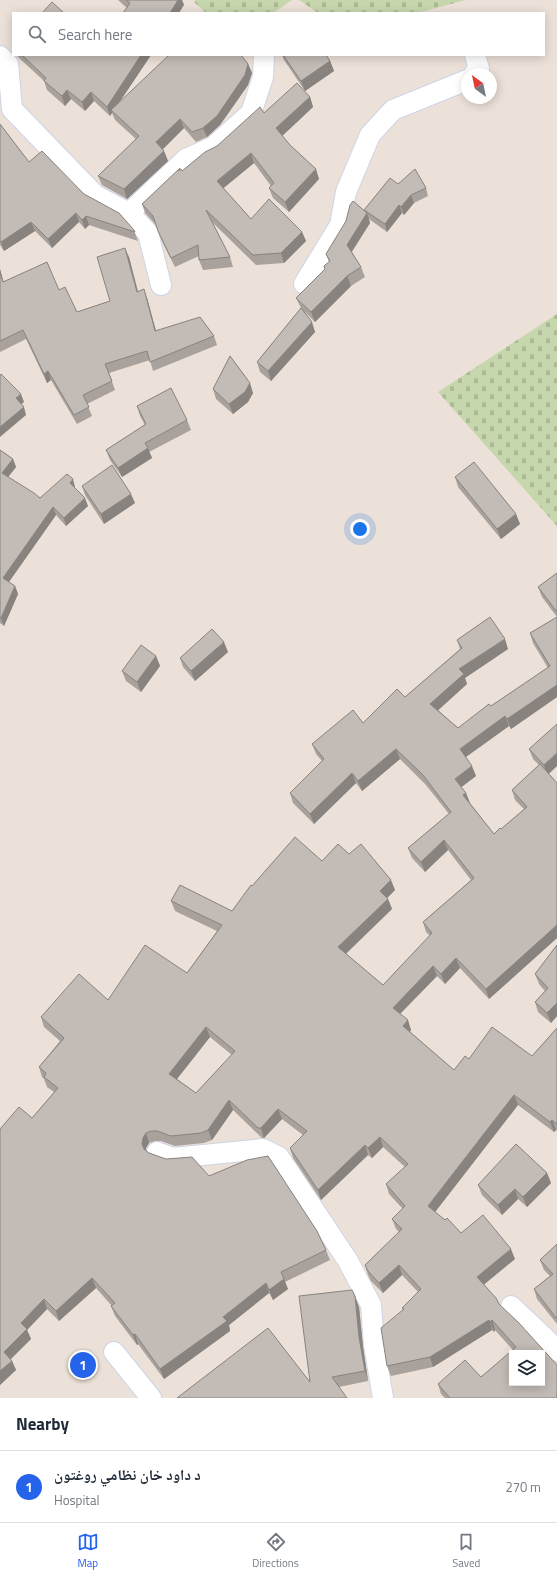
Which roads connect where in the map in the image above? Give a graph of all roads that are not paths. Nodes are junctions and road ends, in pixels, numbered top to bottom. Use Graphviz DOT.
graph roads {
  1 [pos="0,56"];
  2 [pos="264,56"];
  3 [pos="475,56"];
  4 [pos="479,68"];
  5 [pos="461,82"];
  6 [pos="129,213"];
  7 [pos="304,284"];
  8 [pos="161,285"];
  9 [pos="157,1152"];
  10 [pos="511,1306"];
  11 [pos="557,1351"];
  12 [pos="114,1352"];
  13 [pos="151,1398"];
  14 [pos="383,1398"];
  1 -- 6 [label="street"];
  2 -- 6 [label="street"];
  3 -- 4 [label="street"];
  5 -- 7 [label="street"];
  6 -- 8 [label="street"];
  9 -- 14 [label="street"];
  10 -- 11 [label="street"];
  12 -- 13 [label="street"];
}
